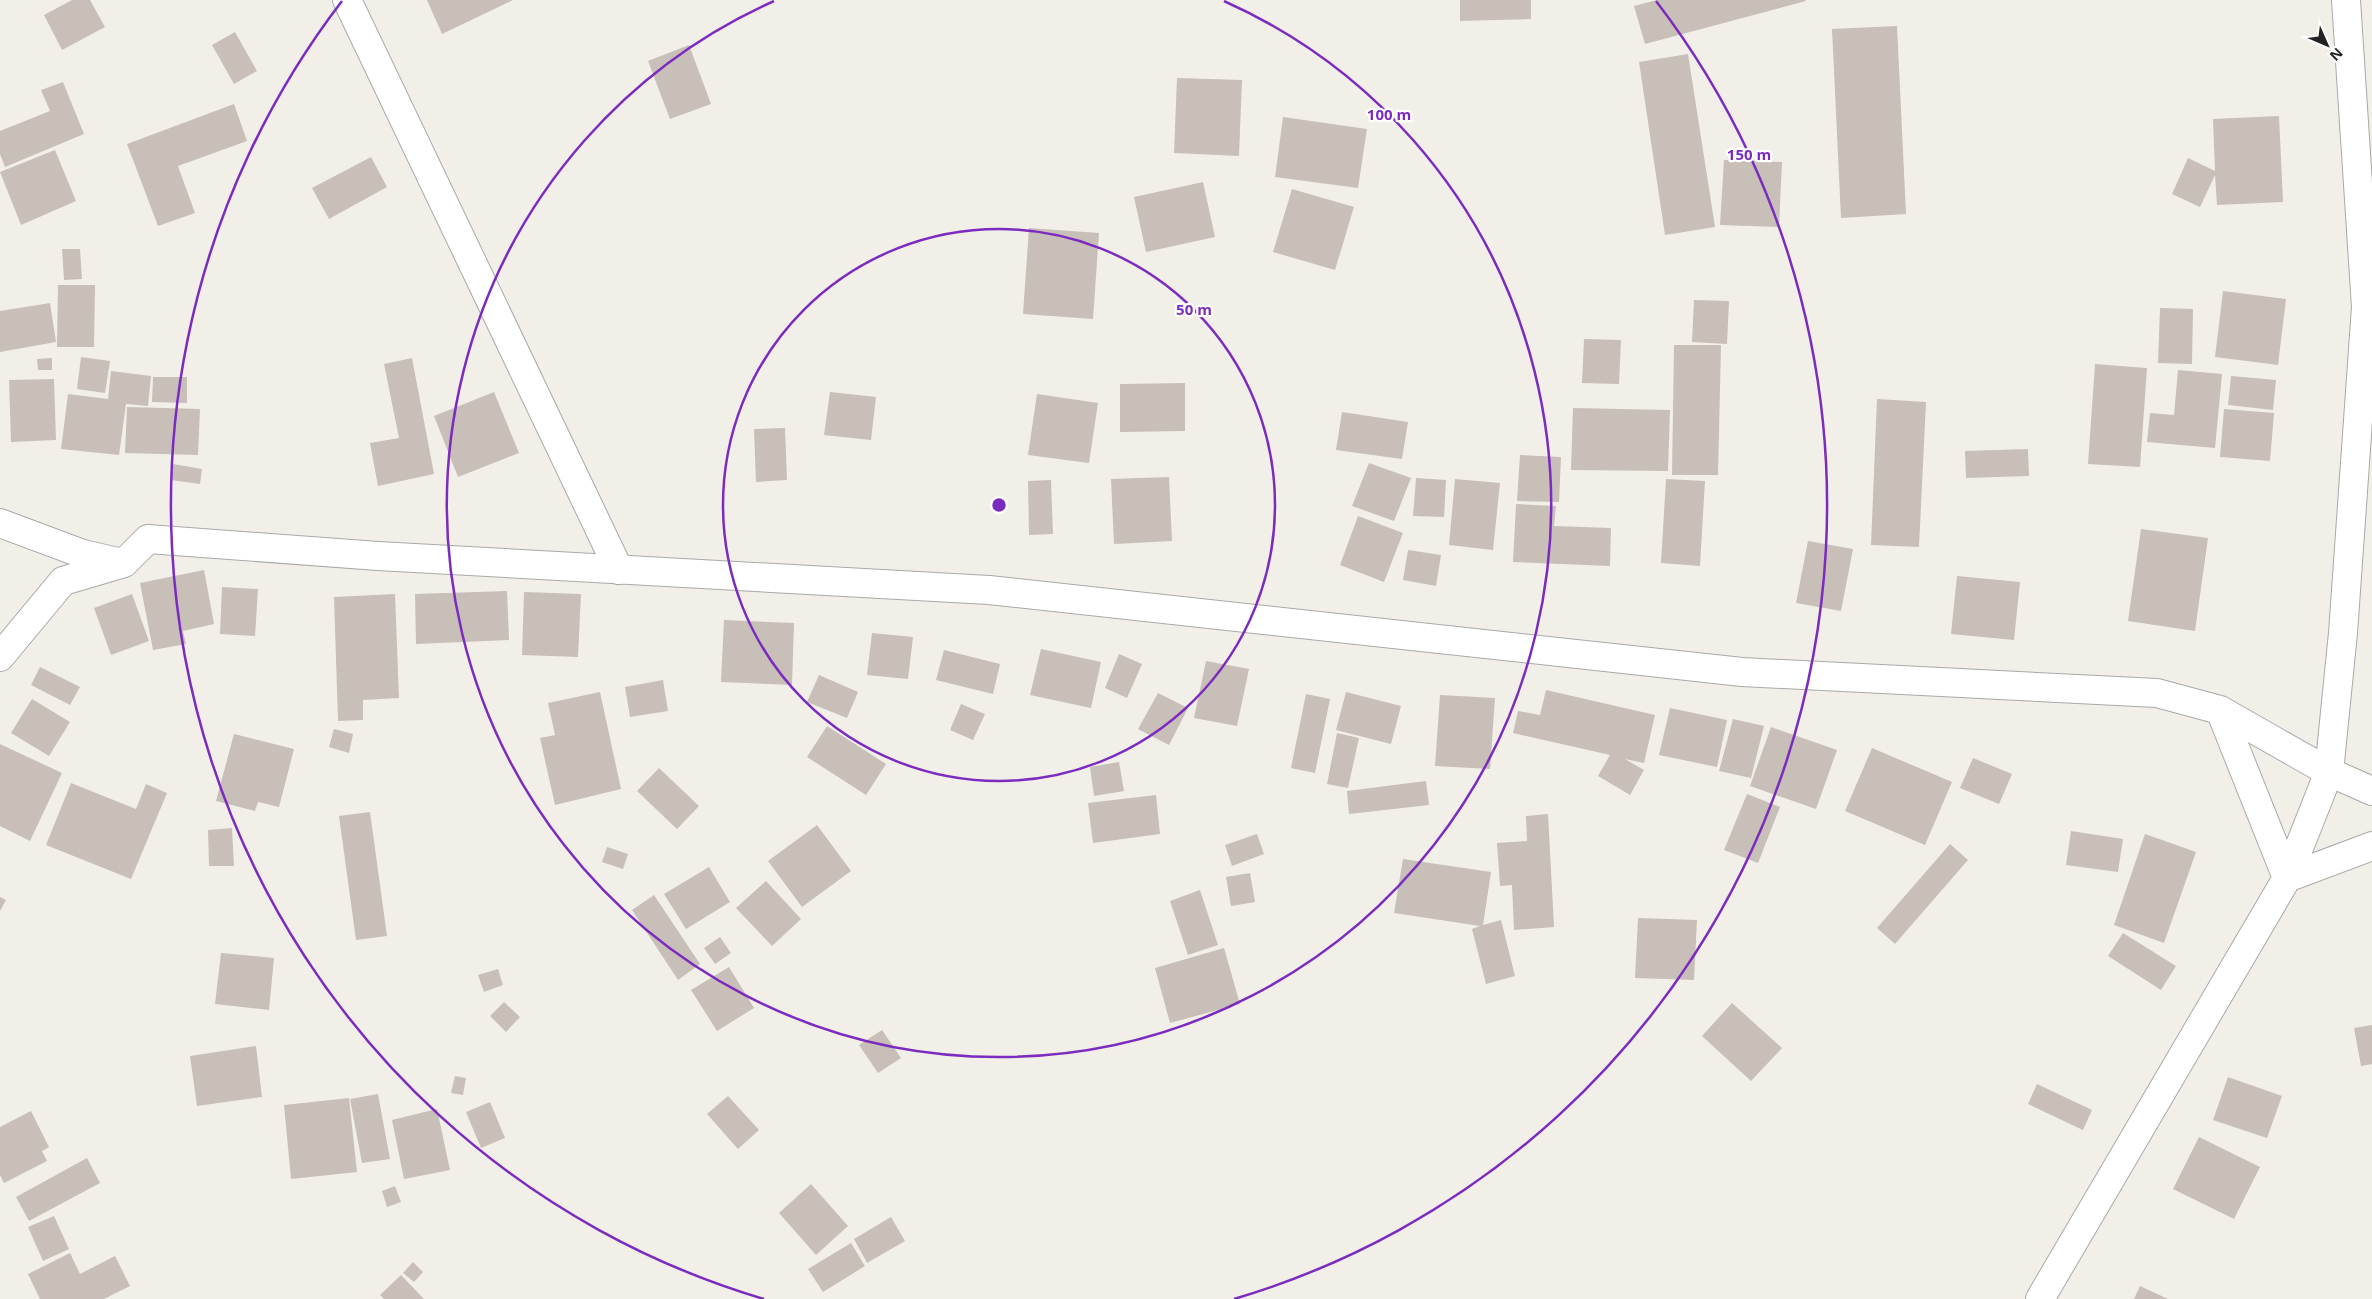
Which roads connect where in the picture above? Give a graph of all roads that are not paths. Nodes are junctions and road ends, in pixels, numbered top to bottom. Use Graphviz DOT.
graph roads {
  1 [pos="348,0"];
  2 [pos="2346,0"];
  3 [pos="0,523"];
  4 [pos="124,563"];
  5 [pos="618,570"];
  6 [pos="0,657"];
  7 [pos="2220,710"];
  8 [pos="2329,772"];
  9 [pos="2372,791"];
  10 [pos="2372,846"];
  11 [pos="2287,878"];
  12 [pos="2040,1299"];
  1 -- 5 [label="street"];
  2 -- 8 [label="street"];
  3 -- 4 [label="street"];
  4 -- 5 [label="street"];
  4 -- 6 [label="street"];
  5 -- 7 [label="street"];
  7 -- 8 [label="street"];
  7 -- 11 [label="street"];
  8 -- 9 [label="street"];
  8 -- 11 [label="street"];
  10 -- 11 [label="street"];
  11 -- 12 [label="street"];
}
